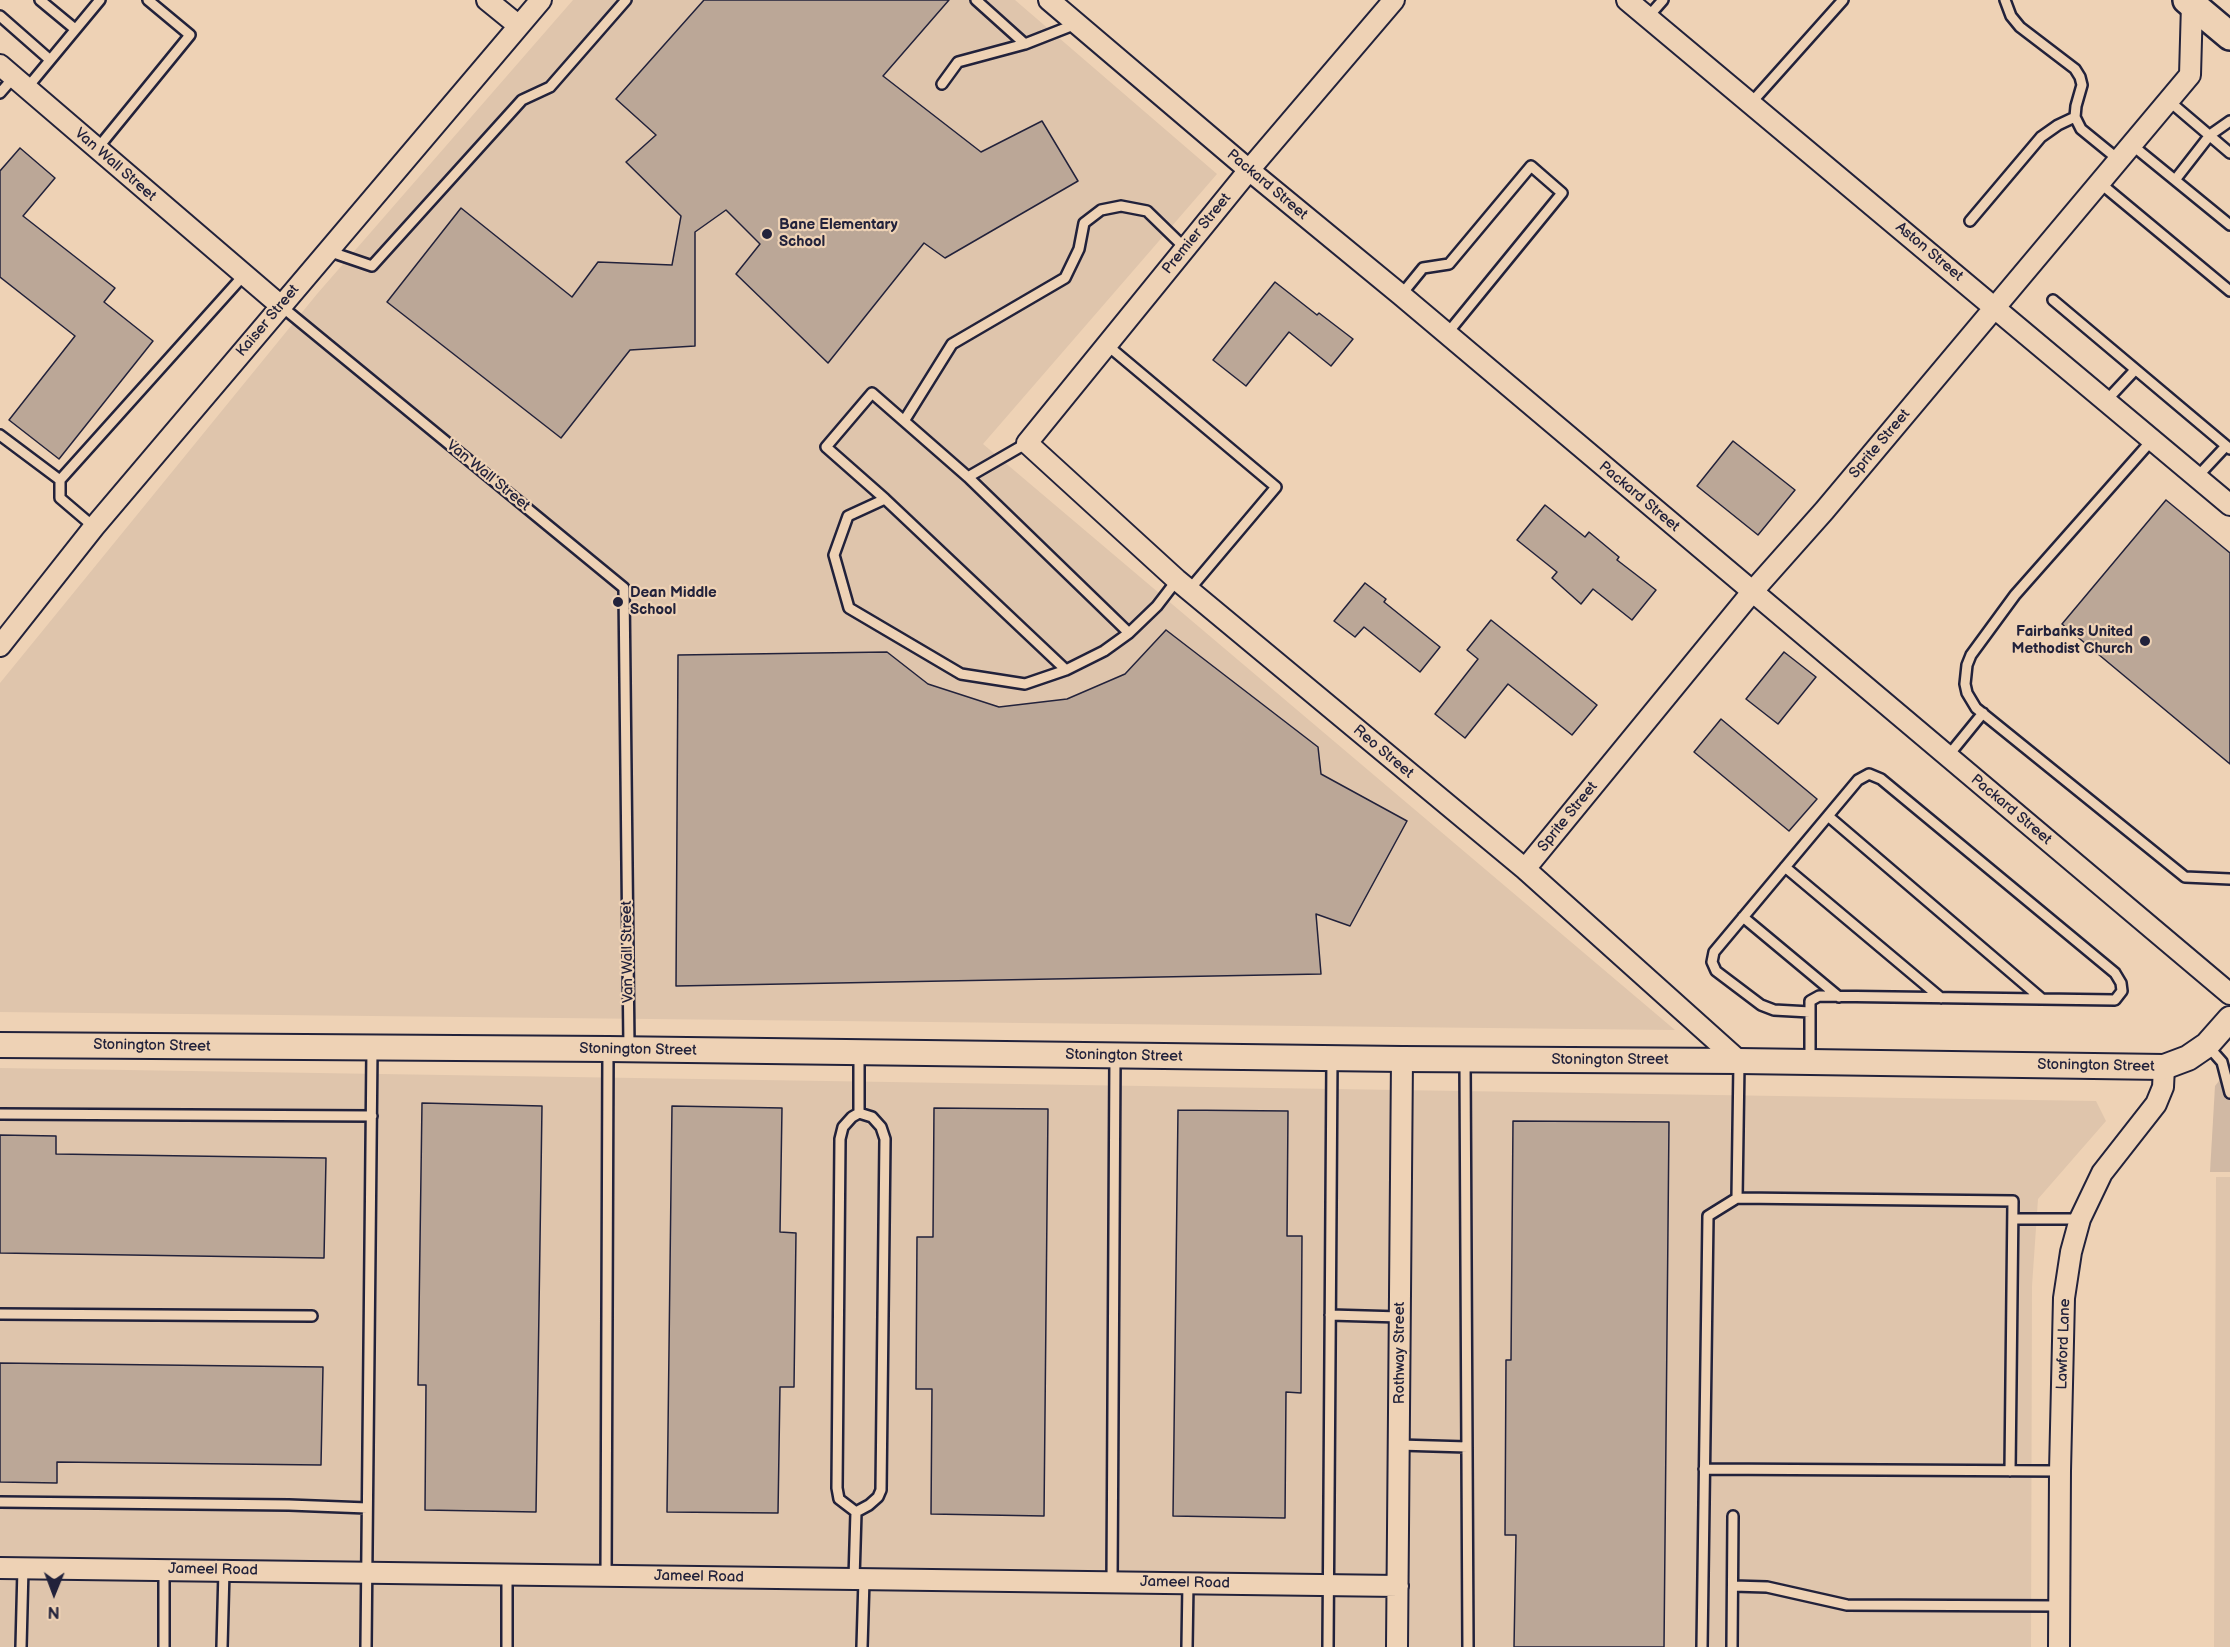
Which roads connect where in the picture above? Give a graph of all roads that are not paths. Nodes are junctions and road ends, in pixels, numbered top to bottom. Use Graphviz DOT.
graph roads {
  1 [pos="40,0"];
  2 [pos="99,0"];
  3 [pos="148,0"];
  4 [pos="487,0"];
  5 [pos="541,0"];
  6 [pos="627,0"];
  7 [pos="976,0"];
  8 [pos="1049,0"];
  9 [pos="1394,0"];
  10 [pos="1627,0"];
  11 [pos="1663,0"];
  12 [pos="1843,0"];
  13 [pos="2005,0"];
  14 [pos="2191,1"];
  15 [pos="0,16"];
  16 [pos="1648,17"];
  17 [pos="1077,24"];
  18 [pos="519,26"];
  19 [pos="75,29"];
  20 [pos="2230,36"];
  21 [pos="1025,44"];
  22 [pos="49,59"];
  23 [pos="14,77"];
  24 [pos="942,84"];
  25 [pos="0,93"];
  26 [pos="2169,101"];
  27 [pos="1751,103"];
  28 [pos="2075,117"];
  29 [pos="2230,121"];
  30 [pos="2210,135"];
  31 [pos="2133,145"];
  32 [pos="97,149"];
  33 [pos="2230,153"];
  34 [pos="2119,160"];
  35 [pos="1249,170"];
  36 [pos="2175,180"];
  37 [pos="2100,183"];
  38 [pos="1970,221"];
  39 [pos="2230,225"];
  40 [pos="1185,248"];
  41 [pos="328,251"];
  42 [pos="244,275"];
  43 [pos="2230,291"];
  44 [pos="1401,295"];
  45 [pos="2053,300"];
  46 [pos="281,306"];
  47 [pos="1995,308"];
  48 [pos="1446,334"];
  49 [pos="1107,345"];
  50 [pos="2135,370"];
  51 [pos="2106,401"];
  52 [pos="904,421"];
  53 [pos="0,435"];
  54 [pos="2152,440"];
  55 [pos="1027,443"];
  56 [pos="2228,447"];
  57 [pos="968,477"];
  58 [pos="2197,477"];
  59 [pos="60,480"];
  60 [pos="885,499"];
  61 [pos="2230,505"];
  62 [pos="94,526"];
  63 [pos="1183,585"];
  64 [pos="1752,592"];
  65 [pos="1129,633"];
  66 [pos="0,646"];
  67 [pos="1066,670"];
  68 [pos="1983,713"];
  69 [pos="1948,756"];
  70 [pos="1828,816"];
  71 [pos="1785,867"];
  72 [pos="1525,869"];
  73 [pos="2230,879"];
  74 [pos="1743,917"];
  75 [pos="2230,994"];
  76 [pos="1839,997"];
  77 [pos="1941,998"];
  78 [pos="2042,999"];
  79 [pos="1810,1012"];
  80 [pos="2230,1019"];
  81 [pos="0,1045"];
  82 [pos="2207,1045"];
  83 [pos="372,1048"];
  84 [pos="619,1050"];
  85 [pos="859,1053"];
  86 [pos="1115,1056"];
  87 [pos="1332,1058"];
  88 [pos="1402,1059"];
  89 [pos="1465,1059"];
  90 [pos="1739,1061"];
  91 [pos="1810,1062"];
  92 [pos="2164,1067"];
  93 [pos="2230,1093"];
  94 [pos="859,1113"];
  95 [pos="0,1114"];
  96 [pos="372,1116"];
  97 [pos="1737,1198"];
  98 [pos="2013,1219"];
  99 [pos="2080,1220"];
  100 [pos="0,1314"];
  101 [pos="1330,1315"];
  102 [pos="312,1316"];
  103 [pos="1401,1317"];
  104 [pos="1400,1446"];
  105 [pos="1467,1447"];
  106 [pos="1704,1469"];
  107 [pos="2010,1470"];
  108 [pos="2060,1471"];
  109 [pos="0,1502"];
  110 [pos="368,1508"];
  111 [pos="856,1512"];
  112 [pos="1733,1516"];
  113 [pos="0,1568"];
  114 [pos="22,1568"];
  115 [pos="164,1570"];
  116 [pos="224,1570"];
  117 [pos="367,1572"];
  118 [pos="507,1574"];
  119 [pos="606,1576"];
  120 [pos="859,1579"];
  121 [pos="1112,1582"];
  122 [pos="1188,1583"];
  123 [pos="1329,1585"];
  124 [pos="1398,1586"];
  125 [pos="1733,1586"];
  126 [pos="2059,1606"];
  127 [pos="21,1647"];
  128 [pos="164,1647"];
  129 [pos="222,1647"];
  130 [pos="366,1647"];
  131 [pos="507,1647"];
  132 [pos="862,1647"];
  133 [pos="1187,1647"];
  134 [pos="1328,1647"];
  135 [pos="1397,1647"];
  136 [pos="1468,1647"];
  137 [pos="1702,1647"];
  138 [pos="1732,1647"];
  139 [pos="2059,1647"];
  1 -- 19 [label="lane"];
  2 -- 19 [label="lane"];
  3 -- 32 [label="lane"];
  4 -- 18 [label="street"];
  5 -- 18 [label="street, Kaiser Street"];
  6 -- 41 [label="lane"];
  7 -- 21 [label="lane"];
  8 -- 17 [label="street, Packard Street"];
  9 -- 35 [label="street, Premier Street"];
  10 -- 16 [label="street, Aston Street"];
  11 -- 16 [label="lane"];
  12 -- 27 [label="lane"];
  13 -- 28 [label="lane"];
  14 -- 20 [label="main road"];
  14 -- 26 [label="street, Sprite Street"];
  15 -- 22 [label="lane"];
  16 -- 27 [label="street, Aston Street"];
  17 -- 21 [label="lane"];
  17 -- 35 [label="street, Packard Street"];
  18 -- 41 [label="street, Kaiser Street"];
  19 -- 22 [label="lane"];
  21 -- 24 [label="lane"];
  22 -- 23 [label="lane"];
  23 -- 25 [label="lane"];
  23 -- 32 [label="street, Van Wall Street"];
  26 -- 30 [label="lane"];
  26 -- 31 [label="street, Sprite Street"];
  27 -- 47 [label="street, Aston Street"];
  28 -- 34 [label="lane"];
  28 -- 38 [label="lane"];
  29 -- 30 [label="lane"];
  30 -- 33 [label="lane"];
  30 -- 36 [label="lane"];
  31 -- 34 [label="street, Sprite Street"];
  31 -- 36 [label="lane"];
  32 -- 42 [label="street, Van Wall Street"];
  34 -- 37 [label="street, Sprite Street"];
  35 -- 40 [label="street, Premier Street"];
  35 -- 44 [label="street, Packard Street"];
  36 -- 39 [label="lane"];
  37 -- 43 [label="lane"];
  37 -- 47 [label="street, Sprite Street"];
  40 -- 49 [label="street, Premier Street"];
  40 -- 52 [label="lane"];
  41 -- 46 [label="street, Kaiser Street"];
  42 -- 46 [label="street, Van Wall Street"];
  42 -- 59 [label="lane"];
  44 -- 48 [label="street, Packard Street"];
  44 -- 48 [label="lane"];
  45 -- 50 [label="lane"];
  46 -- 62 [label="street, Kaiser Street"];
  46 -- 84 [label="lane, Van Wall Street"];
  47 -- 51 [label="street, Aston Street"];
  47 -- 64 [label="street, Sprite Street"];
  48 -- 64 [label="street, Packard Street"];
  49 -- 55 [label="street, Premier Street"];
  49 -- 63 [label="lane"];
  50 -- 51 [label="lane"];
  50 -- 56 [label="lane"];
  51 -- 54 [label="street, Aston Street"];
  52 -- 57 [label="lane"];
  52 -- 60 [label="lane"];
  53 -- 59 [label="lane"];
  54 -- 58 [label="street, Aston Street"];
  54 -- 68 [label="lane"];
  55 -- 57 [label="lane"];
  55 -- 63 [label="street, Reo Street"];
  56 -- 58 [label="lane"];
  57 -- 65 [label="lane"];
  58 -- 61 [label="street, Aston Street"];
  59 -- 62 [label="lane"];
  60 -- 67 [label="lane"];
  60 -- 67 [label="lane"];
  62 -- 66 [label="street, Kaiser Street"];
  63 -- 65 [label="lane"];
  63 -- 72 [label="street, Reo Street"];
  64 -- 69 [label="street, Packard Street"];
  64 -- 72 [label="street, Sprite Street"];
  65 -- 67 [label="lane"];
  68 -- 69 [label="lane"];
  68 -- 73 [label="lane"];
  69 -- 75 [label="street, Packard Street"];
  70 -- 71 [label="lane"];
  70 -- 78 [label="lane"];
  70 -- 78 [label="lane"];
  71 -- 74 [label="lane"];
  71 -- 77 [label="lane"];
  72 -- 90 [label="street, Reo Street"];
  74 -- 76 [label="lane"];
  74 -- 79 [label="lane"];
  76 -- 77 [label="lane"];
  76 -- 79 [label="lane"];
  77 -- 78 [label="lane"];
  79 -- 91 [label="lane"];
  80 -- 82 [label="street, Stonington Street"];
  81 -- 83 [label="street, Stonington Street"];
  82 -- 92 [label="street, Stonington Street"];
  82 -- 93 [label="lane"];
  83 -- 84 [label="street, Stonington Street"];
  83 -- 96 [label="lane"];
  84 -- 85 [label="street, Stonington Street"];
  84 -- 119 [label="lane, Van Wall Street"];
  85 -- 86 [label="street, Stonington Street"];
  85 -- 94 [label="lane"];
  86 -- 87 [label="street, Stonington Street"];
  86 -- 121 [label="lane"];
  87 -- 88 [label="street, Stonington Street"];
  87 -- 101 [label="lane"];
  88 -- 89 [label="street, Stonington Street"];
  88 -- 103 [label="street, Rothway Street"];
  89 -- 90 [label="street, Stonington Street"];
  89 -- 105 [label="lane"];
  90 -- 91 [label="street, Stonington Street"];
  90 -- 97 [label="lane"];
  91 -- 92 [label="street, Stonington Street"];
  92 -- 99 [label="street, Lawford Lane"];
  94 -- 111 [label="lane"];
  94 -- 111 [label="lane"];
  95 -- 96 [label="lane"];
  96 -- 110 [label="lane"];
  97 -- 98 [label="lane"];
  97 -- 106 [label="lane"];
  98 -- 99 [label="lane"];
  98 -- 107 [label="lane"];
  99 -- 108 [label="street, Lawford Lane"];
  100 -- 102 [label="lane"];
  101 -- 103 [label="lane"];
  101 -- 123 [label="lane"];
  103 -- 104 [label="street, Rothway Street"];
  104 -- 105 [label="lane"];
  104 -- 124 [label="street, Rothway Street"];
  105 -- 136 [label="lane"];
  106 -- 107 [label="lane"];
  106 -- 137 [label="lane"];
  107 -- 108 [label="lane"];
  108 -- 126 [label="street, Lawford Lane"];
  109 -- 110 [label="lane"];
  110 -- 117 [label="lane"];
  111 -- 120 [label="lane"];
  112 -- 125 [label="lane"];
  113 -- 114 [label="street, Jameel Road"];
  114 -- 115 [label="street, Jameel Road"];
  114 -- 127 [label="lane"];
  115 -- 116 [label="street, Jameel Road"];
  115 -- 128 [label="lane"];
  116 -- 117 [label="street, Jameel Road"];
  116 -- 129 [label="lane"];
  117 -- 118 [label="street, Jameel Road"];
  117 -- 130 [label="lane"];
  118 -- 119 [label="street, Jameel Road"];
  118 -- 131 [label="lane"];
  119 -- 120 [label="street, Jameel Road"];
  120 -- 121 [label="street, Jameel Road"];
  120 -- 132 [label="lane"];
  121 -- 122 [label="street, Jameel Road"];
  122 -- 123 [label="street, Jameel Road"];
  122 -- 133 [label="lane"];
  123 -- 124 [label="street, Jameel Road"];
  123 -- 134 [label="lane"];
  124 -- 135 [label="street, Rothway Street"];
  125 -- 126 [label="lane"];
  125 -- 138 [label="lane"];
  126 -- 139 [label="street, Lawford Lane"];
}
